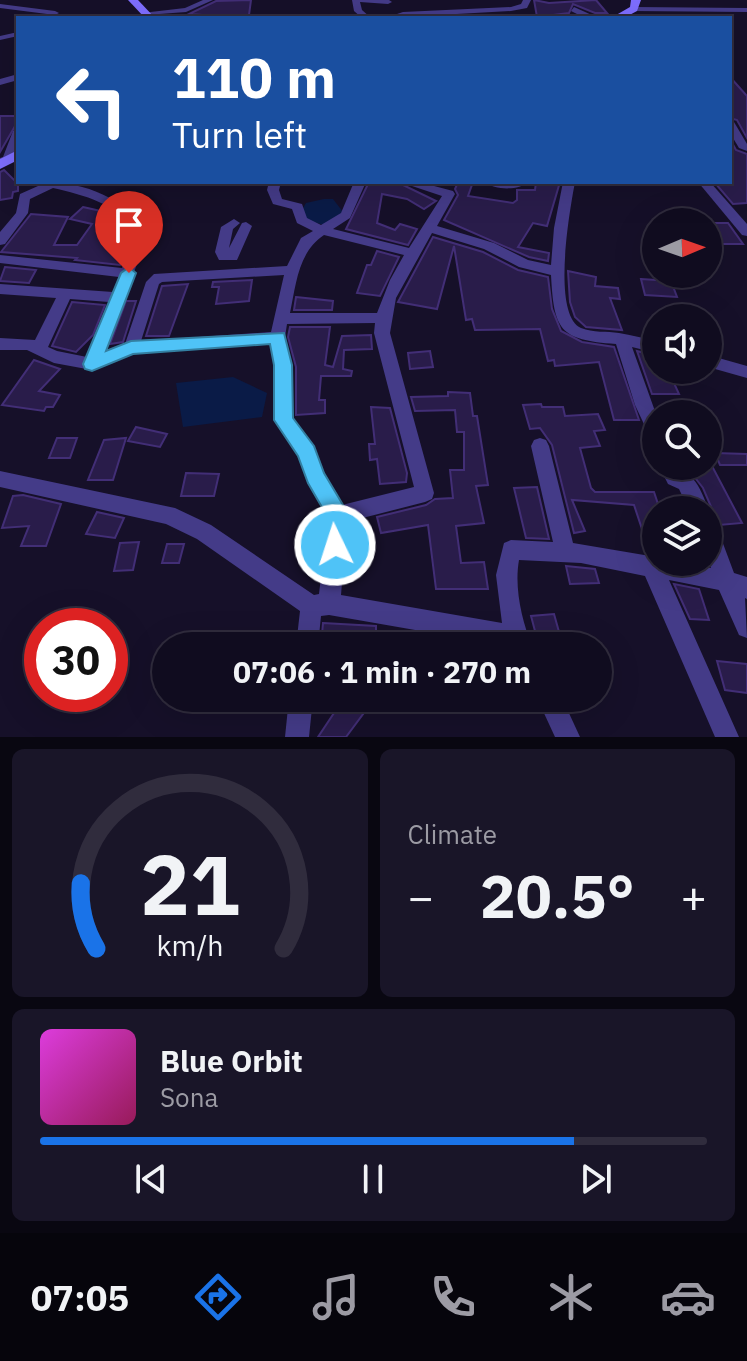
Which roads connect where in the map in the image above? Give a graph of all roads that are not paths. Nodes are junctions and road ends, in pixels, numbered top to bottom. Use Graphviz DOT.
graph roads {
  1 [pos="209,0"];
  2 [pos="356,0"];
  3 [pos="527,0"];
  4 [pos="388,1"];
  5 [pos="186,2"];
  6 [pos="422,2"];
  7 [pos="635,4"];
  8 [pos="0,6"];
  9 [pos="141,9"];
  10 [pos="574,9"];
  11 [pos="747,10"];
  12 [pos="42,12"];
  13 [pos="56,12"];
  14 [pos="431,14"];
  15 [pos="37,16"];
  16 [pos="404,16"];
  17 [pos="587,16"];
  18 [pos="619,16"];
  19 [pos="732,127"];
  20 [pos="16,136"];
  21 [pos="744,148"];
  22 [pos="7,160"];
  23 [pos="52,184"];
  24 [pos="57,184"];
  25 [pos="274,184"];
  26 [pos="359,184"];
  27 [pos="413,184"];
  28 [pos="569,184"];
  29 [pos="706,184"];
  30 [pos="724,208"];
  31 [pos="747,209"];
  32 [pos="429,228"];
  33 [pos="321,230"];
  34 [pos="747,232"];
  35 [pos="0,241"];
  36 [pos="412,253"];
  37 [pos="0,259"];
  38 [pos="292,270"];
  39 [pos="555,271"];
  40 [pos="129,273"];
  41 [pos="0,289"];
  42 [pos="65,294"];
  43 [pos="119,298"];
  44 [pos="381,318"];
  45 [pos="280,319"];
  46 [pos="277,337"];
  47 [pos="622,339"];
  48 [pos="0,344"];
  49 [pos="642,344"];
  50 [pos="131,348"];
  51 [pos="39,349"];
  52 [pos="92,364"];
  53 [pos="722,365"];
  54 [pos="747,372"];
  55 [pos="642,402"];
  56 [pos="540,446"];
  57 [pos="0,479"];
  58 [pos="679,480"];
  59 [pos="692,496"];
  60 [pos="338,515"];
  61 [pos="566,553"];
  62 [pos="722,556"];
  63 [pos="642,565"];
  64 [pos="656,576"];
  65 [pos="697,576"];
  66 [pos="737,584"];
  67 [pos="320,605"];
  68 [pos="747,627"];
  69 [pos="311,632"];
  70 [pos="491,632"];
  71 [pos="516,632"];
  72 [pos="300,712"];
  73 [pos="556,712"];
  74 [pos="297,737"];
  75 [pos="568,737"];
  76 [pos="727,737"];
  1 -- 9 [label="street"];
  2 -- 4 [label="street"];
  3 -- 14 [label="street"];
  5 -- 9 [label="street"];
  6 -- 14 [label="street"];
  7 -- 11 [label="street"];
  7 -- 18 [label="street"];
  8 -- 12 [label="street"];
  10 -- 17 [label="street"];
  12 -- 13 [label="street"];
  12 -- 15 [label="street"];
  14 -- 16 [label="street"];
  19 -- 21 [label="street"];
  20 -- 22 [label="street"];
  23 -- 35 [label="street"];
  24 -- 40 [label="street"];
  25 -- 33 [label="street"];
  26 -- 33 [label="street"];
  27 -- 32 [label="street"];
  28 -- 39 [label="street"];
  29 -- 30 [label="street"];
  30 -- 31 [label="street"];
  30 -- 34 [label="street"];
  32 -- 36 [label="street"];
  32 -- 39 [label="street"];
  33 -- 36 [label="street"];
  33 -- 38 [label="street"];
  36 -- 44 [label="street"];
  37 -- 40 [label="street"];
  38 -- 45 [label="street"];
  38 -- 50 [label="street"];
  39 -- 47 [label="street"];
  40 -- 43 [label="street"];
  41 -- 42 [label="street"];
  42 -- 43 [label="street"];
  42 -- 51 [label="street"];
  43 -- 52 [label="street"];
  44 -- 45 [label="street"];
  44 -- 60 [label="street"];
  45 -- 46 [label="street"];
  46 -- 50 [label="street"];
  46 -- 60 [label="street"];
  47 -- 49 [label="street"];
  47 -- 55 [label="street"];
  48 -- 51 [label="street"];
  50 -- 52 [label="street"];
  51 -- 52 [label="street"];
  53 -- 54 [label="street"];
  56 -- 61 [label="street"];
  57 -- 67 [label="street"];
  58 -- 59 [label="street"];
  60 -- 67 [label="street"];
  61 -- 63 [label="street"];
  61 -- 71 [label="street"];
  62 -- 66 [label="street"];
  64 -- 76 [label="street"];
  65 -- 66 [label="street"];
  66 -- 68 [label="street"];
  67 -- 69 [label="street"];
  67 -- 70 [label="street"];
  72 -- 74 [label="street"];
  73 -- 75 [label="street"];
}
